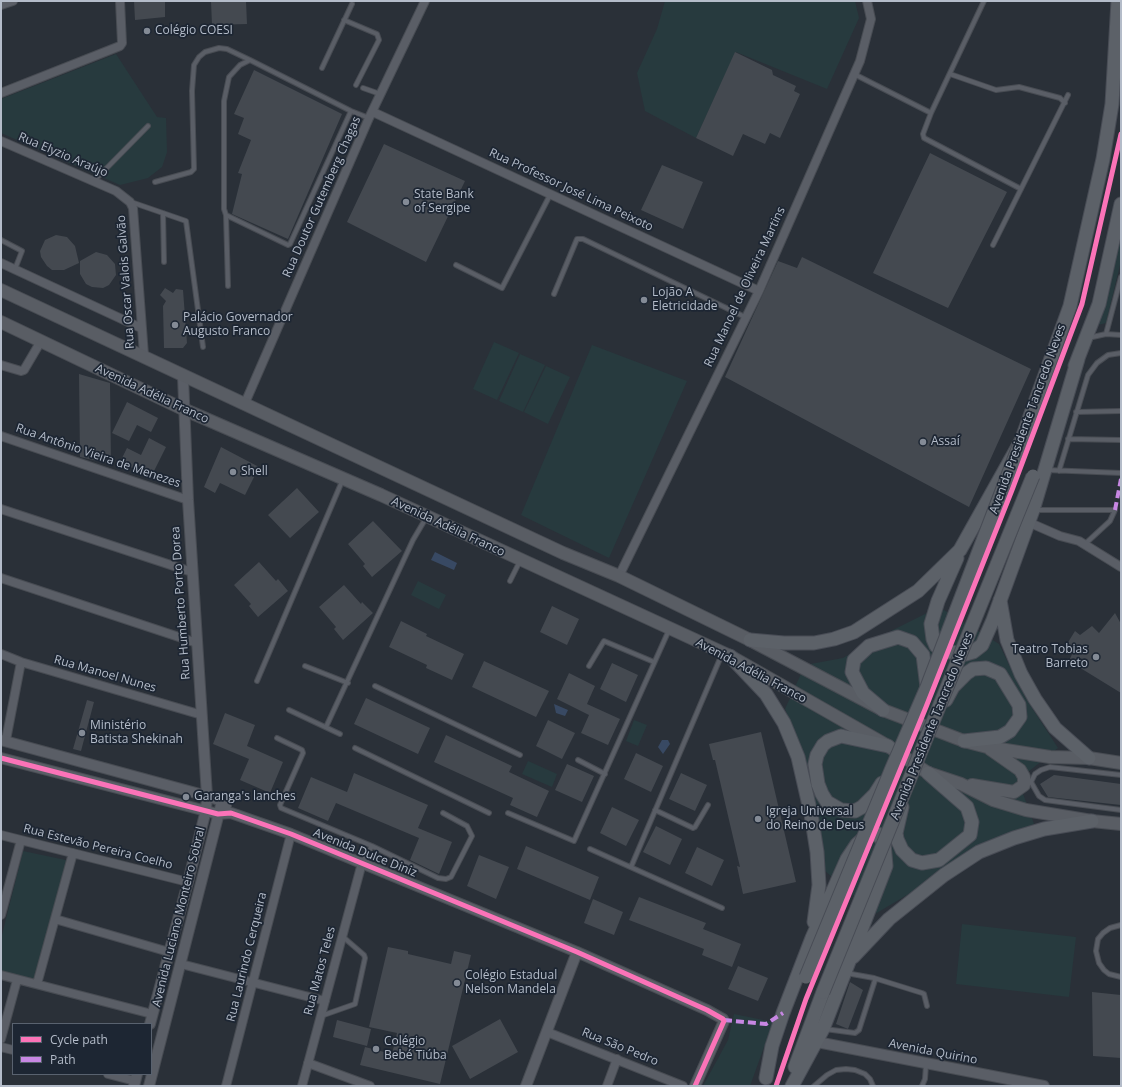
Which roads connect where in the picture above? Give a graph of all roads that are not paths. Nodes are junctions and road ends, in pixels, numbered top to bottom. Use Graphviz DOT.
graph roads {
  1 [pos="13,1"];
  2 [pos="120,1"];
  3 [pos="425,1"];
  4 [pos="867,1"];
  5 [pos="984,1"];
  6 [pos="1118,1"];
  7 [pos="352,4"];
  8 [pos="1,5"];
  9 [pos="344,20"];
  10 [pos="250,60"];
  11 [pos="322,68"];
  12 [pos="854,74"];
  13 [pos="950,74"];
  14 [pos="356,85"];
  15 [pos="363,88"];
  16 [pos="1,93"];
  17 [pos="380,95"];
  18 [pos="1060,98"];
  19 [pos="1066,103"];
  20 [pos="351,112"];
  21 [pos="931,113"];
  22 [pos="371,115"];
  23 [pos="148,126"];
  24 [pos="1,141"];
  25 [pos="94,181"];
  26 [pos="155,182"];
  27 [pos="1021,189"];
  28 [pos="116,191"];
  29 [pos="550,194"];
  30 [pos="130,202"];
  31 [pos="1121,204"];
  32 [pos="163,213"];
  33 [pos="226,215"];
  34 [pos="1,240"];
  35 [pos="993,245"];
  36 [pos="164,262"];
  37 [pos="1,263"];
  38 [pos="456,265"];
  39 [pos="14,270"];
  40 [pos="1121,277"];
  41 [pos="228,286"];
  42 [pos="1,290"];
  43 [pos="758,290"];
  44 [pos="554,294"];
  45 [pos="745,318"];
  46 [pos="1,322"];
  47 [pos="141,328"];
  48 [pos="1106,334"];
  49 [pos="1121,335"];
  50 [pos="1086,339"];
  51 [pos="41,341"];
  52 [pos="203,347"];
  53 [pos="1121,352"];
  54 [pos="144,355"];
  55 [pos="1,365"];
  56 [pos="183,376"];
  57 [pos="245,403"];
  58 [pos="183,409"];
  59 [pos="1121,411"];
  60 [pos="1076,412"];
  61 [pos="1,436"];
  62 [pos="1068,439"];
  63 [pos="1121,440"];
  64 [pos="1021,441"];
  65 [pos="1059,471"];
  66 [pos="1039,473"];
  67 [pos="1121,473"];
  68 [pos="343,479"];
  69 [pos="188,500"];
  70 [pos="1,509"];
  71 [pos="1031,516"];
  72 [pos="426,517"];
  73 [pos="1085,544"];
  74 [pos="960,550"];
  75 [pos="520,560"];
  76 [pos="1121,567"];
  77 [pos="192,572"];
  78 [pos="619,576"];
  79 [pos="1,578"];
  80 [pos="510,581"];
  81 [pos="1000,598"];
  82 [pos="670,629"];
  83 [pos="750,640"];
  84 [pos="197,643"];
  85 [pos="1,654"];
  86 [pos="726,655"];
  87 [pos="21,662"];
  88 [pos="654,662"];
  89 [pos="305,666"];
  90 [pos="589,666"];
  91 [pos="256,681"];
  92 [pos="348,683"];
  93 [pos="375,686"];
  94 [pos="927,687"];
  95 [pos="289,710"];
  96 [pos="882,710"];
  97 [pos="202,714"];
  98 [pos="935,716"];
  99 [pos="326,727"];
  100 [pos="340,734"];
  101 [pos="277,738"];
  102 [pos="4,740"];
  103 [pos="964,741"];
  104 [pos="888,746"];
  105 [pos="987,747"];
  106 [pos="355,748"];
  107 [pos="520,755"];
  108 [pos="1,758"];
  109 [pos="1089,758"];
  110 [pos="578,760"];
  111 [pos="1121,763"];
  112 [pos="892,768"];
  113 [pos="928,772"];
  114 [pos="605,774"];
  115 [pos="1121,775"];
  116 [pos="1026,782"];
  117 [pos="961,784"];
  118 [pos="207,796"];
  119 [pos="904,796"];
  120 [pos="222,801"];
  121 [pos="708,806"];
  122 [pos="206,810"];
  123 [pos="655,810"];
  124 [pos="1121,810"];
  125 [pos="231,812"];
  126 [pos="490,813"];
  127 [pos="508,813"];
  128 [pos="218,814"];
  129 [pos="444,814"];
  130 [pos="1092,821"];
  131 [pos="1121,824"];
  132 [pos="291,834"];
  133 [pos="1,835"];
  134 [pos="21,840"];
  135 [pos="372,846"];
  136 [pos="590,849"];
  137 [pos="73,854"];
  138 [pos="362,863"];
  139 [pos="631,867"];
  140 [pos="188,882"];
  141 [pos="2,905"];
  142 [pos="722,908"];
  143 [pos="1,915"];
  144 [pos="55,919"];
  145 [pos="1121,925"];
  146 [pos="342,936"];
  147 [pos="812,938"];
  148 [pos="169,952"];
  149 [pos="576,952"];
  150 [pos="181,964"];
  151 [pos="847,967"];
  152 [pos="1,975"];
  153 [pos="1121,977"];
  154 [pos="874,978"];
  155 [pos="17,980"];
  156 [pos="37,984"];
  157 [pos="252,984"];
  158 [pos="325,1001"];
  159 [pos="927,1006"];
  160 [pos="321,1016"];
  161 [pos="151,1019"];
  162 [pos="823,1029"];
  163 [pos="547,1032"];
  164 [pos="1,1040"];
  165 [pos="817,1042"];
  166 [pos="1,1047"];
  167 [pos="12,1050"];
  168 [pos="618,1059"];
  169 [pos="308,1063"];
  170 [pos="926,1065"];
  171 [pos="112,1075"];
  172 [pos="152,1075"];
  173 [pos="152,1075"];
  174 [pos="135,1080"];
  175 [pos="764,1082"];
  176 [pos="149,1086"];
  177 [pos="226,1086"];
  178 [pos="302,1086"];
  179 [pos="370,1086"];
  180 [pos="526,1086"];
  181 [pos="607,1086"];
  182 [pos="683,1086"];
  183 [pos="695,1086"];
  184 [pos="788,1086"];
  185 [pos="792,1086"];
  186 [pos="814,1086"];
  187 [pos="873,1086"];
  188 [pos="922,1086"];
  189 [pos="1044,1086"];
  1 -- 8 [label="street"];
  2 -- 16 [label="street"];
  3 -- 17 [label="street, Rua Doutor Gutemberg Chagas"];
  4 -- 12 [label="street, Rua Manoel de Oliveira Martins"];
  5 -- 13 [label="lane"];
  6 -- 64 [label="main road, Avenida Presidente Tancredo Neves"];
  7 -- 9 [label="lane"];
  9 -- 11 [label="lane"];
  9 -- 14 [label="lane"];
  10 -- 20 [label="lane"];
  10 -- 26 [label="lane"];
  10 -- 33 [label="lane"];
  12 -- 21 [label="lane"];
  12 -- 43 [label="street, Rua Manoel de Oliveira Martins"];
  13 -- 18 [label="lane"];
  13 -- 21 [label="lane"];
  15 -- 17 [label="lane"];
  17 -- 22 [label="street, Rua Doutor Gutemberg Chagas"];
  18 -- 19 [label="lane"];
  18 -- 19 [label="lane"];
  19 -- 27 [label="lane"];
  20 -- 22 [label="lane"];
  20 -- 33 [label="lane"];
  21 -- 27 [label="lane"];
  22 -- 29 [label="street, Rua Professor José Lima Peixoto"];
  22 -- 57 [label="street, Rua Doutor Gutemberg Chagas"];
  23 -- 25 [label="lane"];
  24 -- 25 [label="street, Rua Elyzio Araújo"];
  25 -- 28 [label="street, Rua Elyzio Araújo"];
  27 -- 35 [label="lane"];
  28 -- 30 [label="street, Rua Oscar Valois Galvão"];
  29 -- 38 [label="lane"];
  29 -- 43 [label="street, Rua Professor José Lima Peixoto"];
  30 -- 32 [label="lane"];
  30 -- 47 [label="street, Rua Oscar Valois Galvão"];
  31 -- 50 [label="main road, Avenida Presidente Tancredo Neves"];
  32 -- 36 [label="lane"];
  32 -- 52 [label="lane"];
  33 -- 41 [label="lane"];
  34 -- 39 [label="lane"];
  37 -- 39 [label="street"];
  39 -- 47 [label="street"];
  40 -- 48 [label="lane"];
  42 -- 54 [label="main road, Avenida Adélia Franco"];
  43 -- 45 [label="street, Rua Manoel de Oliveira Martins"];
  44 -- 45 [label="lane"];
  45 -- 78 [label="street, Rua Manoel de Oliveira Martins"];
  46 -- 51 [label="main road, Avenida Adélia Franco"];
  47 -- 54 [label="street, Rua Oscar Valois Galvão"];
  48 -- 49 [label="lane"];
  48 -- 50 [label="lane"];
  50 -- 66 [label="main road, Avenida Presidente Tancredo Neves"];
  51 -- 55 [label="street"];
  51 -- 58 [label="main road, Avenida Adélia Franco"];
  53 -- 60 [label="lane"];
  54 -- 56 [label="main road, Avenida Adélia Franco"];
  56 -- 57 [label="main road, Avenida Adélia Franco"];
  56 -- 58 [label="street, Rua Humberto Porto Dorea"];
  57 -- 78 [label="main road, Avenida Adélia Franco"];
  58 -- 68 [label="main road, Avenida Adélia Franco"];
  58 -- 69 [label="street, Rua Humberto Porto Dorea"];
  59 -- 60 [label="lane"];
  60 -- 62 [label="lane"];
  61 -- 69 [label="street, Rua Antônio Vieira de Menezes"];
  62 -- 63 [label="lane"];
  62 -- 65 [label="lane"];
  64 -- 74 [label="main road"];
  64 -- 94 [label="main road, Avenida Presidente Tancredo Neves, bridge"];
  65 -- 66 [label="lane"];
  65 -- 67 [label="lane"];
  66 -- 71 [label="main road"];
  66 -- 98 [label="main road, Avenida Presidente Tancredo Neves, bridge"];
  68 -- 72 [label="main road, Avenida Adélia Franco"];
  68 -- 91 [label="lane"];
  69 -- 77 [label="street, Rua Humberto Porto Dorea"];
  70 -- 77 [label="street"];
  71 -- 73 [label="street"];
  71 -- 73 [label="lane"];
  71 -- 81 [label="main road"];
  72 -- 75 [label="main road, Avenida Adélia Franco"];
  72 -- 92 [label="lane"];
  73 -- 76 [label="street"];
  74 -- 81 [label="main road"];
  74 -- 83 [label="main road"];
  75 -- 80 [label="lane"];
  75 -- 82 [label="main road, Avenida Adélia Franco"];
  77 -- 84 [label="street, Rua Humberto Porto Dorea"];
  78 -- 83 [label="main road, Avenida Adélia Franco"];
  79 -- 84 [label="street"];
  81 -- 109 [label="main road"];
  82 -- 86 [label="main road, Avenida Adélia Franco"];
  82 -- 88 [label="lane"];
  83 -- 96 [label="main road, Avenida Adélia Franco"];
  84 -- 97 [label="street, Rua Humberto Porto Dorea"];
  85 -- 87 [label="street, Rua Manoel Nunes"];
  86 -- 104 [label="main road, Avenida Adélia Franco"];
  86 -- 123 [label="lane"];
  86 -- 147 [label="main road"];
  87 -- 97 [label="street, Rua Manoel Nunes"];
  87 -- 102 [label="street"];
  88 -- 90 [label="lane"];
  88 -- 114 [label="lane"];
  89 -- 92 [label="lane"];
  92 -- 99 [label="lane"];
  93 -- 107 [label="lane"];
  94 -- 96 [label="main road"];
  94 -- 112 [label="main road, Avenida Presidente Tancredo Neves, bridge"];
  95 -- 99 [label="lane"];
  96 -- 103 [label="main road, Avenida Adélia Franco"];
  97 -- 118 [label="street, Rua Humberto Porto Dorea"];
  98 -- 103 [label="main road"];
  98 -- 119 [label="main road, Avenida Presidente Tancredo Neves, bridge"];
  99 -- 100 [label="lane"];
  101 -- 135 [label="lane"];
  102 -- 118 [label="street"];
  103 -- 105 [label="main road, Avenida Adélia Franco"];
  104 -- 112 [label="main road, bridge"];
  104 -- 113 [label="main road, Avenida Adélia Franco"];
  105 -- 109 [label="main road"];
  105 -- 116 [label="main road"];
  106 -- 126 [label="lane"];
  108 -- 122 [label="street, Avenida Dulce Diniz"];
  109 -- 111 [label="main road"];
  110 -- 114 [label="lane"];
  112 -- 175 [label="main road, Avenida Presidente Tancredo Neves, bridge"];
  113 -- 117 [label="main road, Avenida Adélia Franco"];
  113 -- 119 [label="main road, bridge"];
  114 -- 127 [label="lane"];
  115 -- 116 [label="lane"];
  116 -- 117 [label="main road"];
  116 -- 124 [label="lane"];
  117 -- 130 [label="main road"];
  118 -- 120 [label="street"];
  118 -- 122 [label="street, Rua Humberto Porto Dorea"];
  119 -- 184 [label="main road, Avenida Presidente Tancredo Neves, bridge"];
  120 -- 125 [label="street"];
  120 -- 128 [label="street, Avenida Luciano Monteiro Sobral"];
  121 -- 123 [label="lane"];
  122 -- 128 [label="street, Avenida Dulce Diniz"];
  122 -- 140 [label="street, Rua Humberto Porto Dorea"];
  123 -- 139 [label="lane"];
  125 -- 128 [label="street, Avenida Dulce Diniz"];
  125 -- 132 [label="street, Avenida Dulce Diniz"];
  128 -- 150 [label="street, Avenida Luciano Monteiro Sobral"];
  129 -- 135 [label="lane"];
  130 -- 131 [label="main road"];
  130 -- 151 [label="main road"];
  132 -- 138 [label="street, Avenida Dulce Diniz"];
  132 -- 157 [label="street, Rua Laurindo Cerqueira"];
  133 -- 134 [label="street, Rua Estevão Pereira Coelho"];
  134 -- 137 [label="street, Rua Estevão Pereira Coelho"];
  134 -- 141 [label="street"];
  135 -- 138 [label="lane"];
  136 -- 139 [label="lane"];
  137 -- 140 [label="street, Rua Estevão Pereira Coelho"];
  137 -- 144 [label="street"];
  138 -- 146 [label="street, Rua Matos Teles"];
  138 -- 149 [label="street, Avenida Dulce Diniz"];
  139 -- 142 [label="lane"];
  140 -- 148 [label="street, Rua Humberto Porto Dorea"];
  141 -- 143 [label="street"];
  144 -- 148 [label="street"];
  144 -- 156 [label="street"];
  145 -- 153 [label="lane"];
  146 -- 158 [label="street, Rua Matos Teles"];
  146 -- 160 [label="lane"];
  147 -- 151 [label="main road"];
  147 -- 175 [label="main road"];
  148 -- 161 [label="street, Rua Humberto Porto Dorea"];
  149 -- 163 [label="street"];
  149 -- 183 [label="street, Avenida Dulce Diniz"];
  150 -- 157 [label="street"];
  150 -- 173 [label="street, Avenida Luciano Monteiro Sobral"];
  151 -- 154 [label="lane"];
  151 -- 162 [label="main road"];
  152 -- 155 [label="street"];
  154 -- 159 [label="lane"];
  154 -- 162 [label="lane"];
  155 -- 156 [label="street"];
  155 -- 164 [label="street"];
  156 -- 161 [label="street"];
  157 -- 158 [label="street"];
  157 -- 177 [label="street, Rua Laurindo Cerqueira"];
  158 -- 160 [label="street, Rua Matos Teles"];
  160 -- 169 [label="street, Rua Matos Teles"];
  162 -- 165 [label="main road"];
  163 -- 168 [label="street, Rua São Pedro"];
  163 -- 180 [label="street"];
  165 -- 170 [label="street, Avenida Quirino"];
  165 -- 185 [label="main road"];
  166 -- 167 [label="street"];
  168 -- 181 [label="street"];
  168 -- 182 [label="street, Rua São Pedro"];
  169 -- 178 [label="street, Rua Matos Teles"];
  169 -- 179 [label="street"];
  170 -- 188 [label="lane"];
  170 -- 189 [label="street, Avenida Quirino"];
  171 -- 174 [label="street"];
  172 -- 176 [label="street, Avenida Luciano Monteiro Sobral"];
  186 -- 187 [label="lane"];
}
